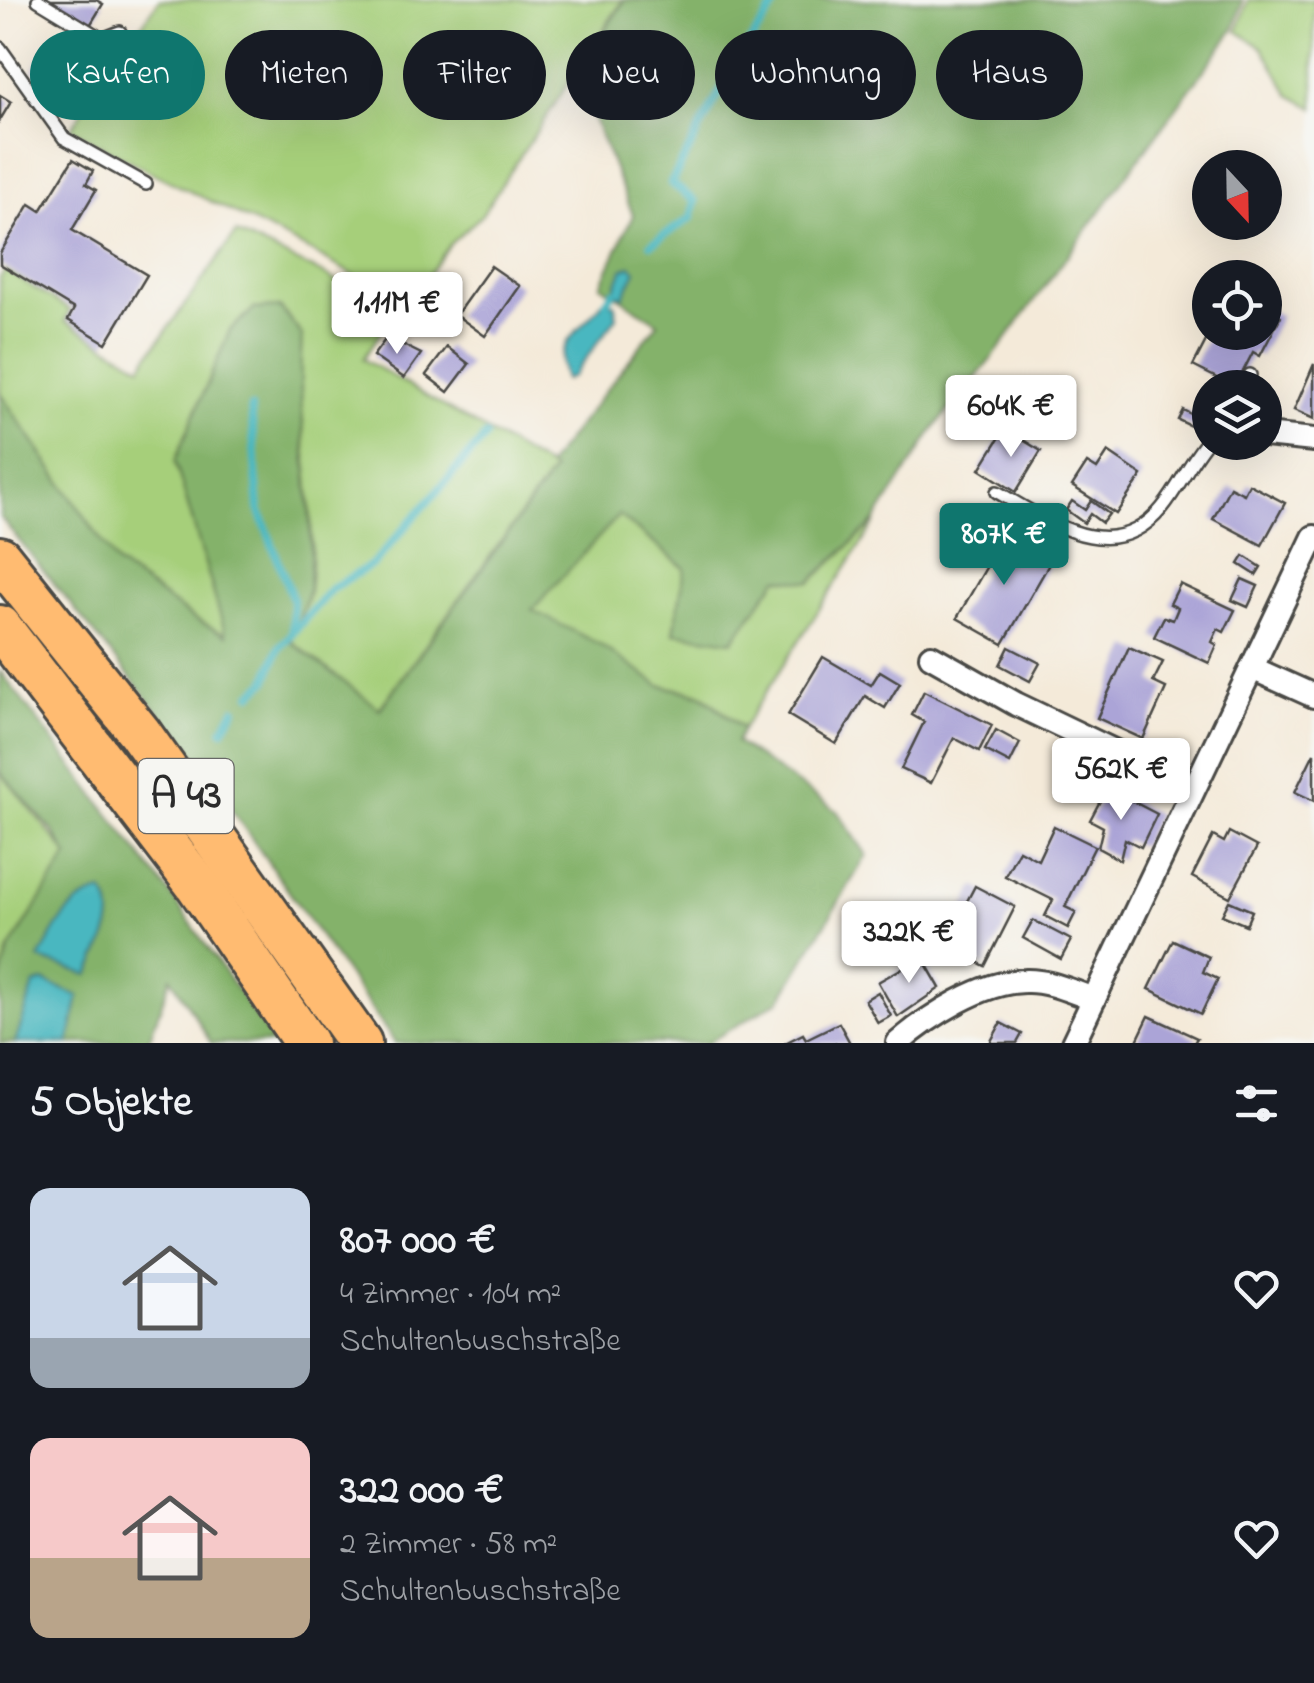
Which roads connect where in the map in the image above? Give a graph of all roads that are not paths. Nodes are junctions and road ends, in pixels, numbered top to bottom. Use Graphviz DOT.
graph roads {
  1 [pos="38,0"];
  2 [pos="87,30"];
  3 [pos="0,48"];
  4 [pos="146,184"];
  5 [pos="1282,437"];
  6 [pos="1314,440"];
  7 [pos="1195,460"];
  8 [pos="997,492"];
  9 [pos="1313,540"];
  10 [pos="0,558"];
  11 [pos="0,627"];
  12 [pos="931,656"];
  13 [pos="1254,669"];
  14 [pos="1314,696"];
  15 [pos="1193,789"];
  16 [pos="1094,999"];
  17 [pos="306,1043"];
  18 [pos="360,1043"];
  19 [pos="898,1043"];
  20 [pos="1073,1043"];
  1 -- 2 [label="lane"];
  3 -- 4 [label="lane"];
  5 -- 6 [label="street"];
  7 -- 8 [label="lane"];
  9 -- 13 [label="street"];
  10 -- 18 [label="highway, A 43"];
  11 -- 17 [label="highway, A 43"];
  12 -- 15 [label="street"];
  13 -- 14 [label="street"];
  13 -- 15 [label="street"];
  15 -- 16 [label="street"];
  16 -- 19 [label="street"];
  16 -- 20 [label="street"];
}
